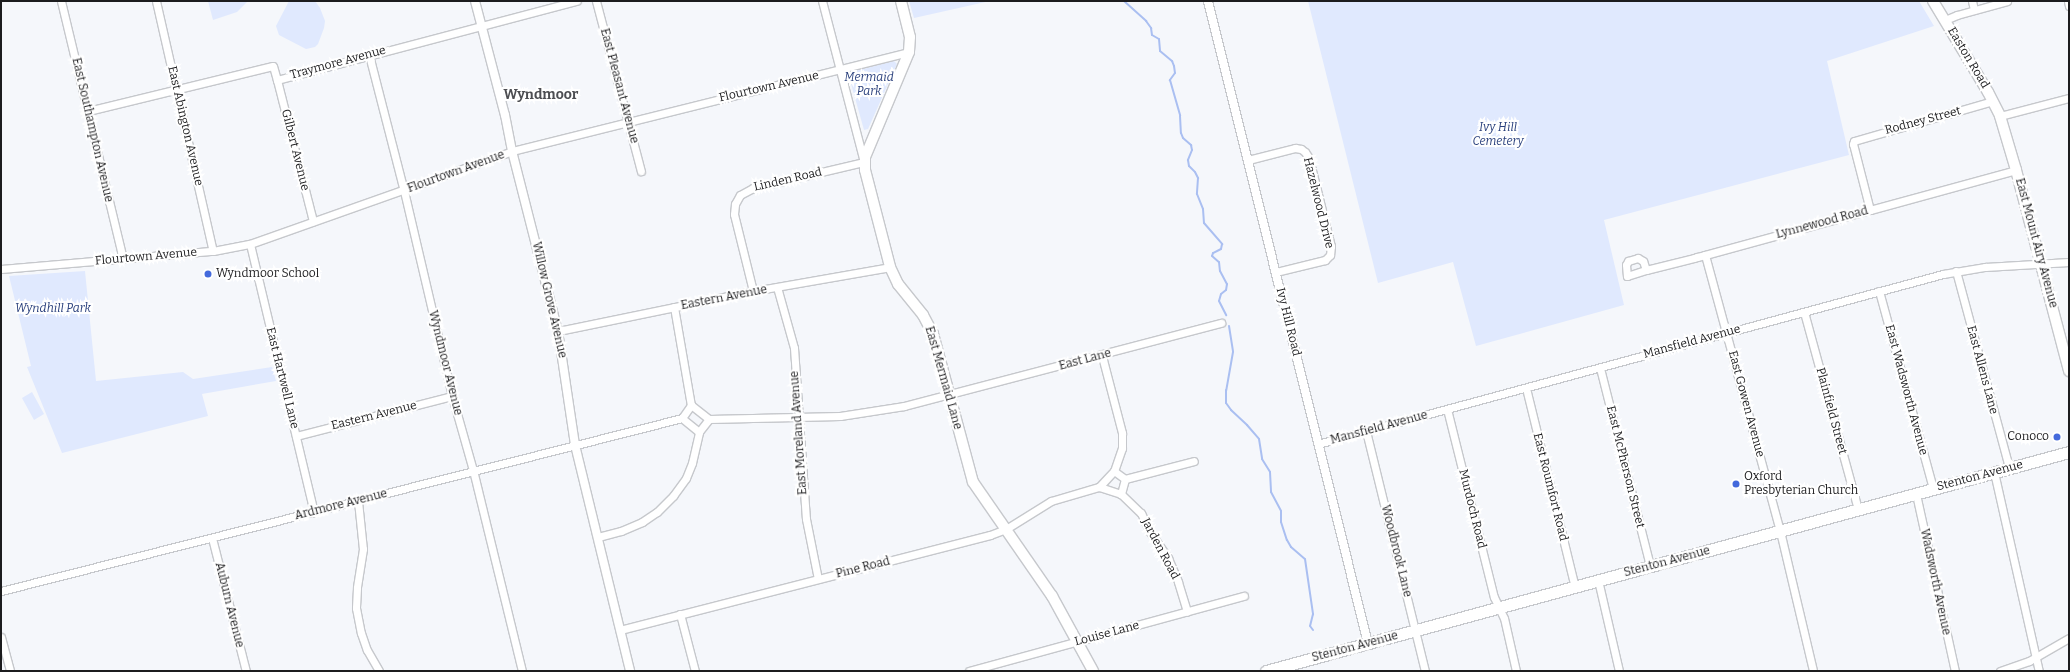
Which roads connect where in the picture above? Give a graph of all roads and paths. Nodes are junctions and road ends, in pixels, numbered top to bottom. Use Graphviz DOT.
graph roads {
  1 [pos="61,1"];
  2 [pos="156,1"];
  3 [pos="475,1"];
  4 [pos="577,1"];
  5 [pos="596,1"];
  6 [pos="822,1"];
  7 [pos="901,1"];
  8 [pos="1208,1"];
  9 [pos="1933,1"];
  10 [pos="1972,1"];
  11 [pos="2007,1"];
  12 [pos="2068,1"];
  13 [pos="2069,6"];
  14 [pos="1974,10"];
  15 [pos="1945,20"];
  16 [pos="482,25"];
  17 [pos="909,52"];
  18 [pos="369,54"];
  19 [pos="840,70"];
  20 [pos="277,80"];
  21 [pos="178,89"];
  22 [pos="2069,98"];
  23 [pos="1993,101"];
  24 [pos="88,111"];
  25 [pos="2000,116"];
  26 [pos="628,121"];
  27 [pos="512,151"];
  28 [pos="1248,160"];
  29 [pos="864,162"];
  30 [pos="2016,170"];
  31 [pos="641,171"];
  32 [pos="404,191"];
  33 [pos="1870,210"];
  34 [pos="314,221"];
  35 [pos="250,244"];
  36 [pos="214,251"];
  37 [pos="1705,255"];
  38 [pos="123,259"];
  39 [pos="2069,262"];
  40 [pos="2041,264"];
  41 [pos="890,267"];
  42 [pos="1,269"];
  43 [pos="1646,270"];
  44 [pos="1956,271"];
  45 [pos="1276,272"];
  46 [pos="777,288"];
  47 [pos="753,291"];
  48 [pos="1879,291"];
  49 [pos="674,307"];
  50 [pos="1804,312"];
  51 [pos="1221,323"];
  52 [pos="558,331"];
  53 [pos="1727,333"];
  54 [pos="1102,356"];
  55 [pos="1600,368"];
  56 [pos="2069,371"];
  57 [pos="1526,388"];
  58 [pos="949,395"];
  59 [pos="452,396"];
  60 [pos="691,405"];
  61 [pos="1447,409"];
  62 [pos="797,417"];
  63 [pos="682,418"];
  64 [pos="709,419"];
  65 [pos="1366,431"];
  66 [pos="699,432"];
  67 [pos="296,436"];
  68 [pos="1318,444"];
  69 [pos="575,445"];
  70 [pos="2069,452"];
  71 [pos="1194,461"];
  72 [pos="2009,468"];
  73 [pos="473,470"];
  74 [pos="1114,471"];
  75 [pos="1994,472"];
  76 [pos="1124,480"];
  77 [pos="1099,487"];
  78 [pos="1934,489"];
  79 [pos="1121,494"];
  80 [pos="1916,494"];
  81 [pos="358,501"];
  82 [pos="1858,510"];
  83 [pos="314,512"];
  84 [pos="1006,529"];
  85 [pos="1780,531"];
  86 [pos="598,537"];
  87 [pos="212,538"];
  88 [pos="1650,566"];
  89 [pos="818,579"];
  90 [pos="1598,580"];
  91 [pos="1575,587"];
  92 [pos="1,591"];
  93 [pos="1244,596"];
  94 [pos="1499,608"];
  95 [pos="1187,612"];
  96 [pos="680,614"];
  97 [pos="620,630"];
  98 [pos="1416,630"];
  99 [pos="1,637"];
  100 [pos="2069,638"];
  101 [pos="1077,642"];
  102 [pos="1368,643"];
  103 [pos="2036,657"];
  104 [pos="1292,668"];
  105 [pos="10,671"];
  106 [pos="246,671"];
  107 [pos="379,671"];
  108 [pos="522,671"];
  109 [pos="630,671"];
  110 [pos="695,671"];
  111 [pos="969,671"];
  112 [pos="1093,671"];
  113 [pos="1266,671"];
  114 [pos="1425,671"];
  115 [pos="1516,671"];
  116 [pos="1619,671"];
  117 [pos="1813,671"];
  118 [pos="1955,671"];
  119 [pos="2000,671"];
  120 [pos="2039,671"];
  1 -- 24 [label="street, East Southampton Avenue"];
  2 -- 21 [label="street, East Abington Avenue"];
  3 -- 16 [label="street, Willow Grove Avenue"];
  4 -- 16 [label="street, Traymore Avenue"];
  5 -- 26 [label="street, East Pleasant Avenue"];
  6 -- 19 [label="street"];
  7 -- 17 [label="main road, East Mermaid Lane"];
  8 -- 28 [label="street, Ivy Hill Road"];
  9 -- 15 [label="main road, Easton Road"];
  10 -- 14 [label="street"];
  11 -- 14 [label="street"];
  12 -- 13 [label="street"];
  14 -- 15 [label="street"];
  15 -- 23 [label="main road, Easton Road"];
  16 -- 18 [label="street, Traymore Avenue"];
  16 -- 27 [label="street, Willow Grove Avenue"];
  17 -- 19 [label="street, Flourtown Avenue"];
  17 -- 29 [label="main road, East Mermaid Lane"];
  18 -- 20 [label="street, Traymore Avenue"];
  18 -- 32 [label="street, Wyndmoor Avenue"];
  19 -- 26 [label="street, Flourtown Avenue"];
  19 -- 29 [label="street"];
  20 -- 21 [label="street, Traymore Avenue"];
  20 -- 34 [label="street, Gilbert Avenue"];
  21 -- 24 [label="street, Traymore Avenue"];
  21 -- 36 [label="street, East Abington Avenue"];
  22 -- 25 [label="street"];
  23 -- 25 [label="main road, Easton Road"];
  23 -- 33 [label="street, Rodney Street"];
  24 -- 38 [label="street, East Southampton Avenue"];
  25 -- 30 [label="main road, East Mount Airy Avenue"];
  26 -- 27 [label="street, Flourtown Avenue"];
  26 -- 31 [label="street, East Pleasant Avenue"];
  27 -- 32 [label="street, Flourtown Avenue"];
  27 -- 52 [label="street, Willow Grove Avenue"];
  28 -- 45 [label="street, Ivy Hill Road"];
  28 -- 45 [label="street, Hazelwood Drive"];
  29 -- 41 [label="main road, East Mermaid Lane"];
  29 -- 47 [label="street, Linden Road"];
  30 -- 33 [label="street, Lynnewood Road"];
  30 -- 40 [label="main road, East Mount Airy Avenue"];
  32 -- 34 [label="street, Flourtown Avenue"];
  32 -- 59 [label="street, Wyndmoor Avenue"];
  33 -- 37 [label="street, Lynnewood Road"];
  34 -- 35 [label="street, Flourtown Avenue"];
  35 -- 36 [label="street, Flourtown Avenue"];
  35 -- 67 [label="street, East Hartwell Lane"];
  36 -- 38 [label="street, Flourtown Avenue"];
  37 -- 43 [label="street, Lynnewood Road"];
  37 -- 53 [label="street, East Gowen Avenue"];
  38 -- 42 [label="street, Flourtown Avenue"];
  39 -- 40 [label="street, Mansfield Avenue"];
  40 -- 44 [label="street, Mansfield Avenue"];
  40 -- 56 [label="main road, East Mount Airy Avenue"];
  41 -- 46 [label="street, Eastern Avenue"];
  41 -- 58 [label="main road, East Mermaid Lane"];
  43 -- 43 [label="street, Lynnewood Road"];
  44 -- 48 [label="street, Mansfield Avenue"];
  44 -- 72 [label="street, East Allens Lane"];
  45 -- 68 [label="street, Ivy Hill Road"];
  46 -- 47 [label="street, Eastern Avenue"];
  46 -- 62 [label="street, East Moreland Avenue"];
  47 -- 49 [label="street, Eastern Avenue"];
  48 -- 50 [label="street, Mansfield Avenue"];
  48 -- 78 [label="street, East Wadsworth Avenue"];
  49 -- 52 [label="street, Eastern Avenue"];
  49 -- 60 [label="street"];
  50 -- 53 [label="street, Mansfield Avenue"];
  50 -- 82 [label="street, Plainfield Street"];
  51 -- 54 [label="street, East Lane"];
  52 -- 69 [label="street, Willow Grove Avenue"];
  53 -- 55 [label="street, Mansfield Avenue"];
  53 -- 85 [label="street, East Gowen Avenue"];
  54 -- 58 [label="street, East Lane"];
  54 -- 74 [label="street"];
  55 -- 57 [label="street, Mansfield Avenue"];
  55 -- 88 [label="street, East McPherson Street"];
  57 -- 61 [label="street, Mansfield Avenue"];
  57 -- 91 [label="street, East Roumfort Road"];
  58 -- 62 [label="street"];
  58 -- 84 [label="main road, East Mermaid Lane"];
  59 -- 67 [label="street, Eastern Avenue"];
  59 -- 73 [label="street, Wyndmoor Avenue"];
  60 -- 63 [label="street"];
  60 -- 64 [label="street"];
  61 -- 65 [label="street, Mansfield Avenue"];
  61 -- 94 [label="street, Murdoch Road"];
  62 -- 64 [label="street"];
  62 -- 89 [label="street, East Moreland Avenue"];
  63 -- 66 [label="street"];
  63 -- 69 [label="street, Ardmore Avenue"];
  64 -- 66 [label="street"];
  65 -- 68 [label="street, Mansfield Avenue"];
  65 -- 98 [label="street, Woodbrook Lane"];
  66 -- 86 [label="street"];
  67 -- 83 [label="street, East Hartwell Lane"];
  68 -- 102 [label="street, Ivy Hill Road"];
  69 -- 73 [label="street, Ardmore Avenue"];
  69 -- 86 [label="street, Willow Grove Avenue"];
  70 -- 72 [label="main road, Stenton Avenue"];
  71 -- 76 [label="street"];
  72 -- 75 [label="main road, Stenton Avenue"];
  73 -- 81 [label="street, Ardmore Avenue"];
  73 -- 108 [label="street, Wyndmoor Avenue"];
  74 -- 76 [label="street"];
  74 -- 77 [label="street"];
  75 -- 78 [label="main road, Stenton Avenue"];
  75 -- 103 [label="street"];
  76 -- 79 [label="street"];
  77 -- 79 [label="street"];
  77 -- 84 [label="street, Pine Road"];
  78 -- 80 [label="main road, Stenton Avenue"];
  79 -- 95 [label="street, Jarden Road"];
  80 -- 82 [label="main road, Stenton Avenue"];
  80 -- 118 [label="street, Wadsworth Avenue"];
  81 -- 83 [label="street, Ardmore Avenue"];
  81 -- 107 [label="street"];
  82 -- 85 [label="main road, Stenton Avenue"];
  83 -- 87 [label="street, Ardmore Avenue"];
  84 -- 89 [label="street, Pine Road"];
  84 -- 101 [label="main road, East Mermaid Lane"];
  85 -- 88 [label="main road, Stenton Avenue"];
  85 -- 117 [label="street, East Gowen Avenue"];
  86 -- 97 [label="street, Willow Grove Avenue"];
  87 -- 92 [label="street, Ardmore Avenue"];
  87 -- 106 [label="street, Auburn Avenue"];
  88 -- 90 [label="main road, Stenton Avenue"];
  89 -- 96 [label="street, Pine Road"];
  90 -- 91 [label="main road, Stenton Avenue"];
  90 -- 116 [label="street"];
  91 -- 94 [label="main road, Stenton Avenue"];
  93 -- 95 [label="street, Louise Lane"];
  94 -- 98 [label="main road, Stenton Avenue"];
  94 -- 115 [label="street, Murdoch Road"];
  95 -- 101 [label="street, Louise Lane"];
  96 -- 97 [label="street, Pine Road"];
  96 -- 110 [label="street"];
  97 -- 109 [label="street, Willow Grove Avenue"];
  98 -- 102 [label="main road, Stenton Avenue"];
  98 -- 114 [label="street, Woodbrook Lane"];
  99 -- 105 [label="street"];
  100 -- 103 [label="street"];
  101 -- 111 [label="street, Louise Lane"];
  101 -- 112 [label="main road, East Mermaid Lane"];
  102 -- 104 [label="main road, Stenton Avenue"];
  103 -- 119 [label="street"];
  103 -- 120 [label="street"];
  104 -- 113 [label="main road, Stenton Avenue"];
}
